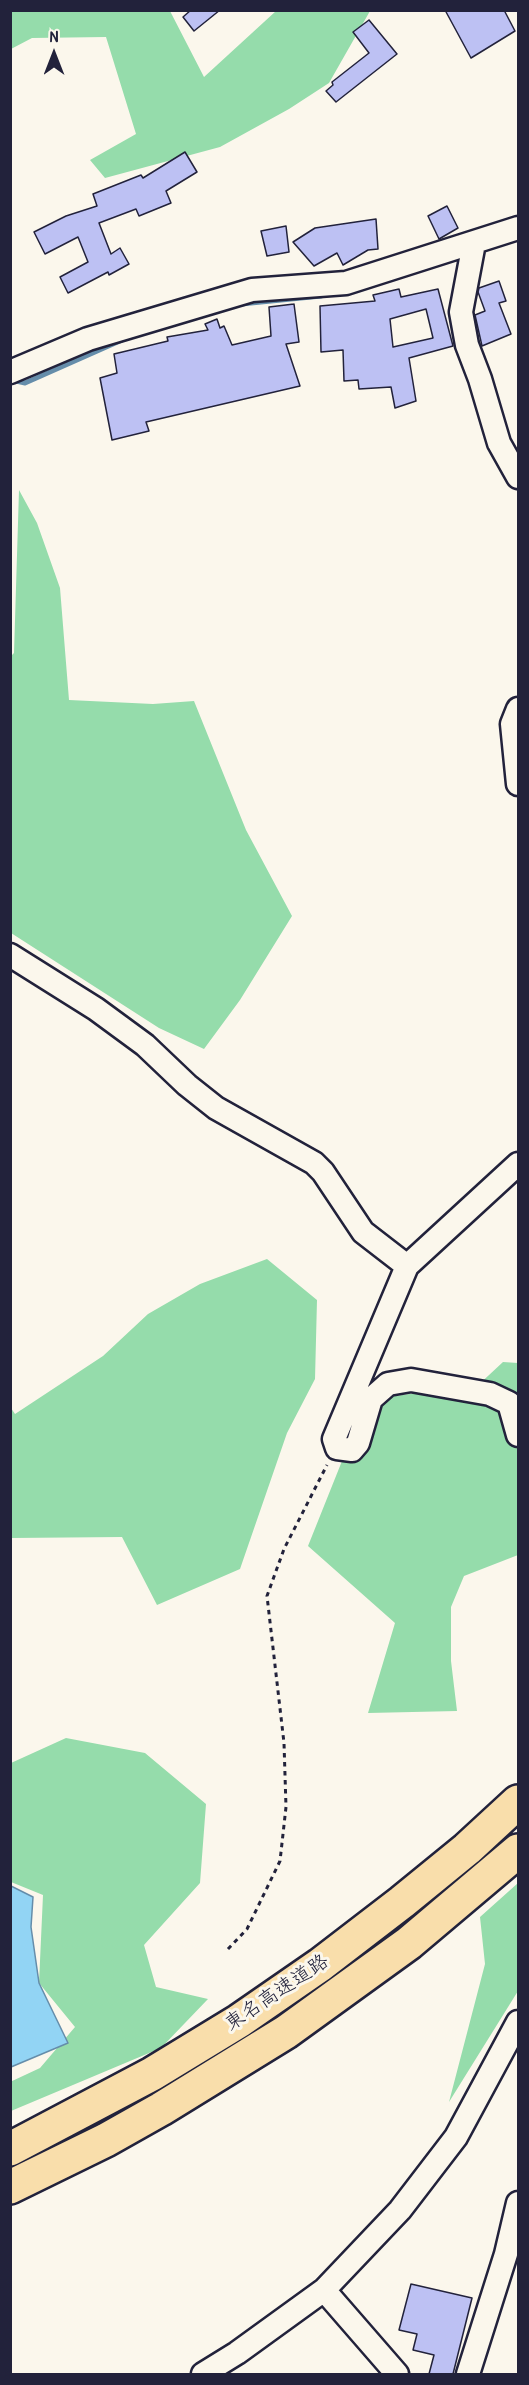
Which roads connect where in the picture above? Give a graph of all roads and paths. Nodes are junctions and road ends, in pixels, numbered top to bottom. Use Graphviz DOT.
graph roads {
  1 [pos="519,228"];
  2 [pos="472,250"];
  3 [pos="12,371"];
  4 [pos="519,477"];
  5 [pos="519,709"];
  6 [pos="519,783"];
  7 [pos="10,955"];
  8 [pos="519,1164"];
  9 [pos="407,1266"];
  10 [pos="519,1435"];
  11 [pos="337,1448"];
  12 [pos="519,1802"];
  13 [pos="519,1851"];
  14 [pos="228,1949"];
  15 [pos="519,2022"];
  16 [pos="10,2149"];
  17 [pos="10,2187"];
  18 [pos="519,2203"];
  19 [pos="324,2290"];
  20 [pos="203,2374"];
  21 [pos="397,2374"];
  22 [pos="468,2374"];
  1 -- 2 [label="street"];
  2 -- 3 [label="street"];
  2 -- 4 [label="street"];
  5 -- 6 [label="street"];
  7 -- 9 [label="street"];
  8 -- 9 [label="street"];
  9 -- 11 [label="street"];
  10 -- 11 [label="street"];
  11 -- 14 [label="path"];
  12 -- 16 [label="highway, 東名高速道路"];
  13 -- 17 [label="highway, 東名高速道路"];
  15 -- 19 [label="street"];
  18 -- 22 [label="street"];
  19 -- 20 [label="street"];
  19 -- 21 [label="street"];
}
